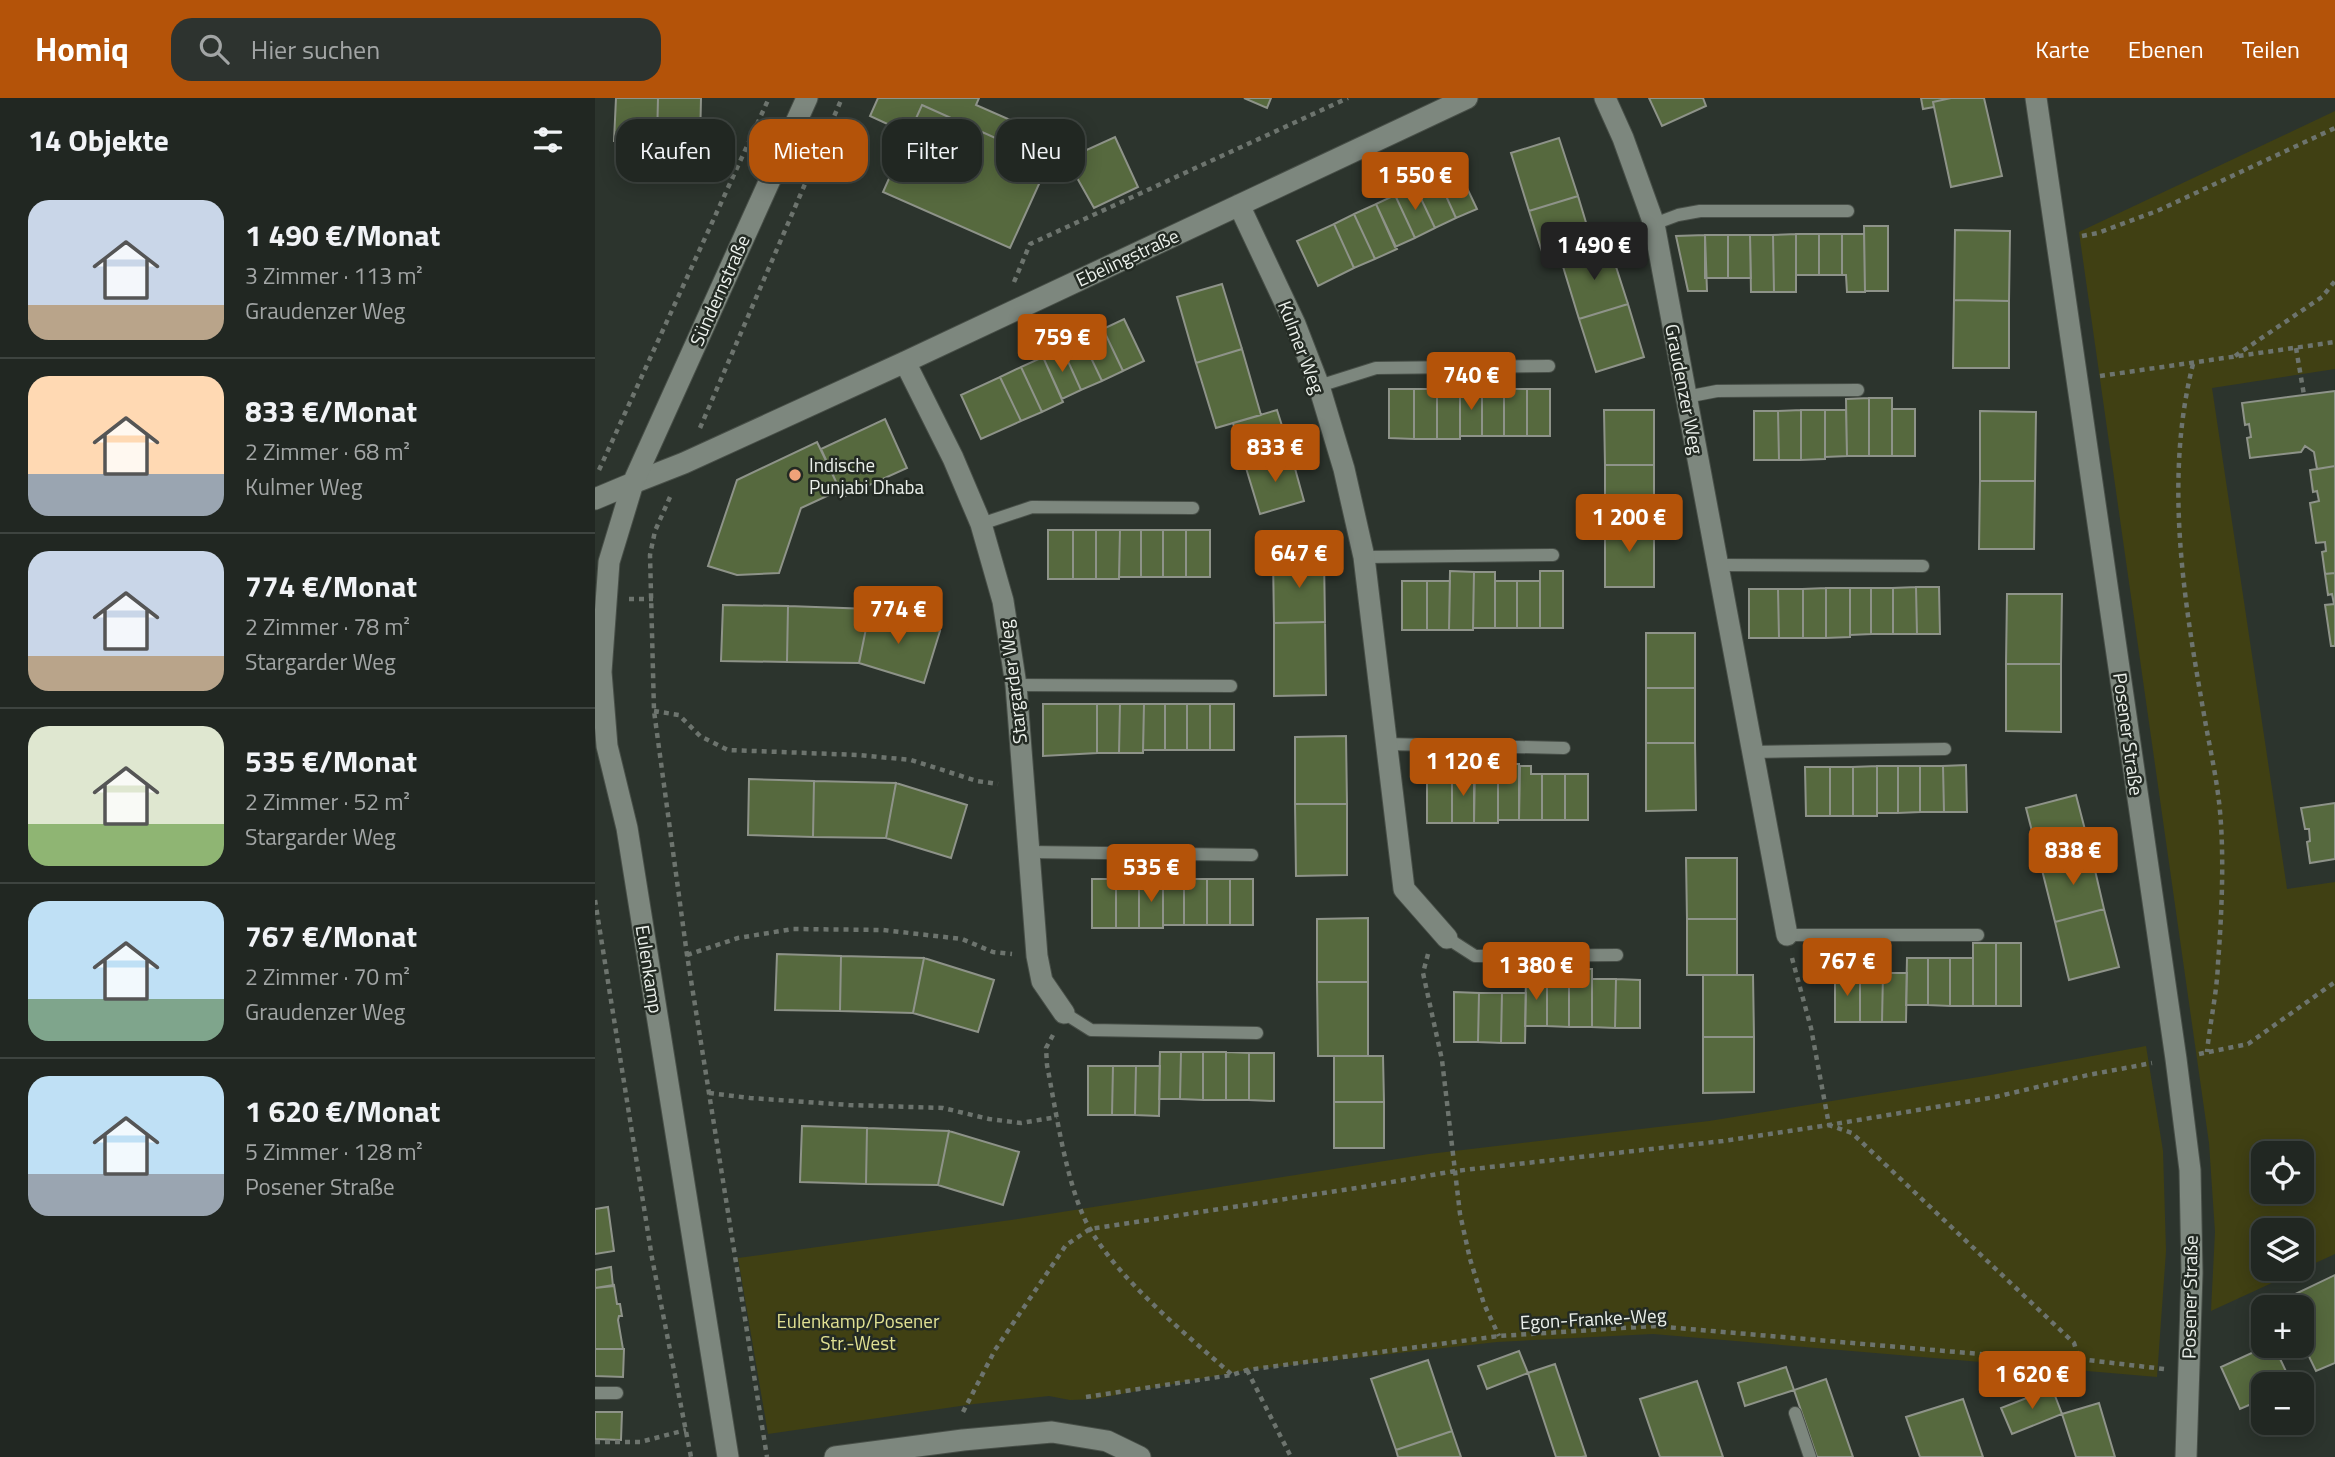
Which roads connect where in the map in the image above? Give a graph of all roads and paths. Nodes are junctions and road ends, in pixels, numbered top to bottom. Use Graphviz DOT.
graph roads {
  1 [pos="769,98"];
  2 [pos="807,98"];
  3 [pos="842,98"];
  4 [pos="1348,98"];
  5 [pos="1467,98"];
  6 [pos="1605,98"];
  7 [pos="2036,98"];
  8 [pos="2335,128"];
  9 [pos="1239,205"];
  10 [pos="1848,211"];
  11 [pos="1654,224"];
  12 [pos="2057,240"];
  13 [pos="2335,281"];
  14 [pos="1000,317"];
  15 [pos="2335,342"];
  16 [pos="2296,348"];
  17 [pos="2232,358"];
  18 [pos="905,362"];
  19 [pos="2193,364"];
  20 [pos="1549,366"];
  21 [pos="2077,379"];
  22 [pos="1319,386"];
  23 [pos="1858,390"];
  24 [pos="2304,395"];
  25 [pos="1686,397"];
  26 [pos="684,464"];
  27 [pos="595,479"];
  28 [pos="633,482"];
  29 [pos="595,499"];
  30 [pos="1193,508"];
  31 [pos="981,524"];
  32 [pos="1553,555"];
  33 [pos="1364,557"];
  34 [pos="1718,565"];
  35 [pos="1923,566"];
  36 [pos="1016,685"];
  37 [pos="1231,686"];
  38 [pos="654,711"];
  39 [pos="1386,744"];
  40 [pos="1564,748"];
  41 [pos="1945,749"];
  42 [pos="1752,752"];
  43 [pos="1023,787"];
  44 [pos="1029,852"];
  45 [pos="1252,855"];
  46 [pos="595,900"];
  47 [pos="1787,935"];
  48 [pos="1978,935"];
  49 [pos="1447,938"];
  50 [pos="687,955"];
  51 [pos="1617,955"];
  52 [pos="1037,956"];
  53 [pos="2335,982"];
  54 [pos="1064,1013"];
  55 [pos="1257,1033"];
  56 [pos="2207,1052"];
  57 [pos="2176,1059"];
  58 [pos="709,1093"];
  59 [pos="1057,1117"];
  60 [pos="1829,1125"];
  61 [pos="1455,1171"];
  62 [pos="1090,1229"];
  63 [pos="1499,1336"];
  64 [pos="2079,1359"];
  65 [pos="1247,1370"];
  66 [pos="2187,1371"];
  67 [pos="1232,1375"];
  68 [pos="595,1393"];
  69 [pos="617,1393"];
  70 [pos="1086,1397"];
  71 [pos="963,1412"];
  72 [pos="1795,1413"];
  73 [pos="686,1430"];
  74 [pos="595,1442"];
  75 [pos="691,1457"];
  76 [pos="729,1457"];
  77 [pos="767,1457"];
  78 [pos="835,1457"];
  79 [pos="1140,1457"];
  80 [pos="1291,1457"];
  81 [pos="1810,1457"];
  82 [pos="2186,1457"];
  1 -- 27 [label="path"];
  2 -- 28 [label="street, Sündernstraße"];
  3 -- 26 [label="path"];
  4 -- 14 [label="path"];
  5 -- 9 [label="street, Ebelingstraße"];
  6 -- 11 [label="street, Graudenzer Weg"];
  7 -- 12 [label="street, Posener Straße"];
  8 -- 12 [label="path"];
  9 -- 14 [label="street, Ebelingstraße"];
  9 -- 22 [label="street, Kulmer Weg"];
  10 -- 11 [label="lane"];
  11 -- 25 [label="street, Graudenzer Weg"];
  12 -- 21 [label="street, Posener Straße"];
  13 -- 17 [label="path"];
  14 -- 18 [label="street, Ebelingstraße"];
  15 -- 16 [label="path"];
  16 -- 17 [label="path"];
  16 -- 24 [label="path"];
  17 -- 19 [label="path"];
  18 -- 26 [label="street, Ebelingstraße"];
  18 -- 31 [label="street, Stargarder Weg"];
  19 -- 21 [label="path"];
  19 -- 56 [label="path"];
  20 -- 22 [label="lane"];
  21 -- 57 [label="street, Posener Straße"];
  22 -- 33 [label="street, Kulmer Weg"];
  23 -- 25 [label="lane"];
  25 -- 34 [label="street, Graudenzer Weg"];
  26 -- 28 [label="street, Ebelingstraße"];
  26 -- 38 [label="path"];
  28 -- 29 [label="street, Ebelingstraße"];
  28 -- 76 [label="street, Eulenkamp"];
  30 -- 31 [label="lane"];
  31 -- 36 [label="street, Stargarder Weg"];
  32 -- 33 [label="lane"];
  33 -- 39 [label="street, Kulmer Weg"];
  34 -- 35 [label="lane"];
  34 -- 42 [label="street, Graudenzer Weg"];
  36 -- 37 [label="lane"];
  36 -- 43 [label="street, Stargarder Weg"];
  38 -- 43 [label="path"];
  38 -- 50 [label="path"];
  39 -- 40 [label="lane"];
  39 -- 49 [label="street, Kulmer Weg"];
  41 -- 42 [label="lane"];
  42 -- 47 [label="street, Graudenzer Weg"];
  43 -- 44 [label="street, Stargarder Weg"];
  44 -- 45 [label="lane"];
  44 -- 52 [label="street, Stargarder Weg"];
  46 -- 73 [label="path"];
  47 -- 48 [label="lane"];
  47 -- 60 [label="path"];
  49 -- 51 [label="lane"];
  49 -- 61 [label="path"];
  50 -- 52 [label="path"];
  50 -- 58 [label="path"];
  52 -- 54 [label="street, Stargarder Weg"];
  53 -- 56 [label="path"];
  54 -- 55 [label="lane"];
  54 -- 59 [label="path"];
  56 -- 57 [label="path"];
  57 -- 60 [label="path"];
  57 -- 66 [label="street, Posener Straße"];
  58 -- 59 [label="path"];
  58 -- 77 [label="path"];
  59 -- 62 [label="path"];
  60 -- 61 [label="path"];
  60 -- 64 [label="path"];
  61 -- 62 [label="path"];
  61 -- 63 [label="path"];
  62 -- 67 [label="path"];
  62 -- 71 [label="path"];
  63 -- 64 [label="path, Egon-Franke-Weg"];
  63 -- 65 [label="path, Egon-Franke-Weg"];
  64 -- 66 [label="path, Egon-Franke-Weg"];
  65 -- 67 [label="path, Egon-Franke-Weg"];
  65 -- 80 [label="path"];
  66 -- 82 [label="street, Posener Straße"];
  67 -- 70 [label="path, Egon-Franke-Weg"];
  68 -- 69 [label="lane"];
  72 -- 81 [label="lane"];
  73 -- 74 [label="path"];
  73 -- 75 [label="path"];
  78 -- 79 [label="street"];
}
